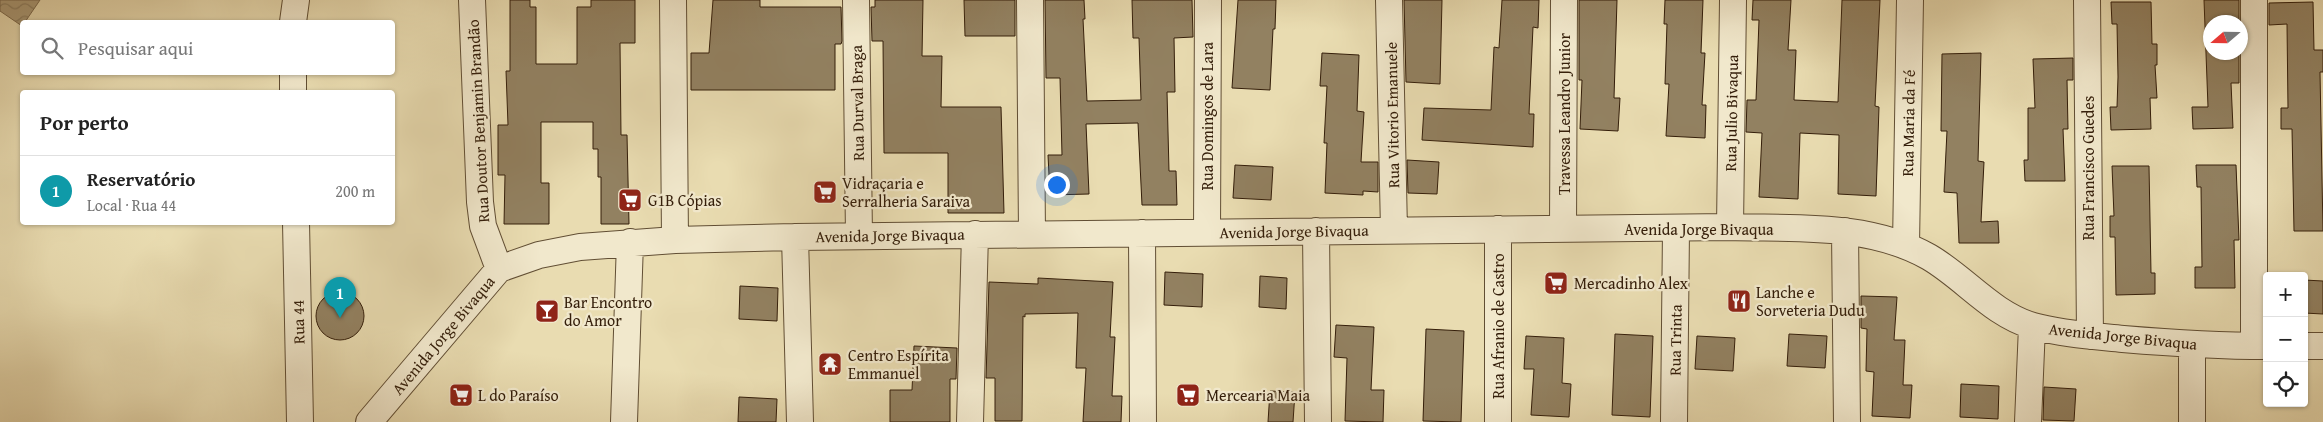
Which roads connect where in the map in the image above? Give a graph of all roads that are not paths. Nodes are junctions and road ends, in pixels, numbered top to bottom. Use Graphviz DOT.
graph roads {
  1 [pos="296,0"];
  2 [pos="472,0"];
  3 [pos="673,0"];
  4 [pos="856,0"];
  5 [pos="1030,0"];
  6 [pos="1208,0"];
  7 [pos="1389,0"];
  8 [pos="1564,0"];
  9 [pos="1733,0"];
  10 [pos="1910,0"];
  11 [pos="2087,0"];
  12 [pos="2254,0"];
  13 [pos="293,20"];
  14 [pos="293,75"];
  15 [pos="293,90"];
  16 [pos="296,225"];
  17 [pos="1730,226"];
  18 [pos="1563,229"];
  19 [pos="1676,229"];
  20 [pos="1394,230"];
  21 [pos="1498,230"];
  22 [pos="1845,230"];
  23 [pos="1316,231"];
  24 [pos="1206,232"];
  25 [pos="1142,233"];
  26 [pos="975,234"];
  27 [pos="1032,234"];
  28 [pos="859,236"];
  29 [pos="795,237"];
  30 [pos="675,240"];
  31 [pos="630,242"];
  32 [pos="1906,245"];
  33 [pos="499,269"];
  34 [pos="2032,326"];
  35 [pos="2090,336"];
  36 [pos="2192,345"];
  37 [pos="2260,346"];
  38 [pos="2308,346"];
  39 [pos="2323,346"];
  40 [pos="300,422"];
  41 [pos="369,422"];
  42 [pos="624,422"];
  43 [pos="800,422"];
  44 [pos="970,422"];
  45 [pos="1143,422"];
  46 [pos="1318,422"];
  47 [pos="1498,422"];
  48 [pos="1674,422"];
  49 [pos="1847,422"];
  50 [pos="2028,422"];
  51 [pos="2192,422"];
  1 -- 13 [label="street"];
  2 -- 33 [label="street, Rua Doutor Benjamin Brandão"];
  3 -- 30 [label="street"];
  4 -- 28 [label="street, Rua Durval Braga"];
  5 -- 27 [label="street"];
  6 -- 24 [label="street, Rua Domingos de Lara"];
  7 -- 20 [label="street, Rua Vitorio Emanuele"];
  8 -- 18 [label="street, Travessa Leandro Junior"];
  9 -- 17 [label="street, Rua Julio Bivaqua"];
  10 -- 32 [label="street, Rua Maria da Fé"];
  11 -- 35 [label="street, Rua Francisco Guedes"];
  12 -- 37 [label="street"];
  14 -- 15 [label="street"];
  16 -- 40 [label="street, Rua 44"];
  17 -- 19 [label="street, Avenida Jorge Bivaqua"];
  17 -- 22 [label="street, Avenida Jorge Bivaqua"];
  18 -- 19 [label="street, Avenida Jorge Bivaqua"];
  18 -- 21 [label="street, Avenida Jorge Bivaqua"];
  19 -- 48 [label="street, Rua Trinta"];
  20 -- 21 [label="street, Avenida Jorge Bivaqua"];
  20 -- 23 [label="street, Avenida Jorge Bivaqua"];
  21 -- 47 [label="street, Rua Afranio de Castro"];
  22 -- 32 [label="street, Avenida Jorge Bivaqua"];
  22 -- 49 [label="street"];
  23 -- 24 [label="street, Avenida Jorge Bivaqua"];
  23 -- 46 [label="street"];
  24 -- 25 [label="street, Avenida Jorge Bivaqua"];
  25 -- 27 [label="street, Avenida Jorge Bivaqua"];
  25 -- 45 [label="street"];
  26 -- 27 [label="street, Avenida Jorge Bivaqua"];
  26 -- 28 [label="street, Avenida Jorge Bivaqua"];
  26 -- 44 [label="street"];
  28 -- 29 [label="street, Avenida Jorge Bivaqua"];
  29 -- 30 [label="street, Avenida Jorge Bivaqua"];
  29 -- 43 [label="street"];
  30 -- 31 [label="street, Avenida Jorge Bivaqua"];
  31 -- 33 [label="street, Avenida Jorge Bivaqua"];
  31 -- 42 [label="street"];
  32 -- 34 [label="street, Avenida Jorge Bivaqua"];
  33 -- 41 [label="street, Avenida Jorge Bivaqua"];
  34 -- 35 [label="street, Avenida Jorge Bivaqua"];
  34 -- 50 [label="street"];
  35 -- 36 [label="street, Avenida Jorge Bivaqua"];
  36 -- 37 [label="street, Avenida Jorge Bivaqua"];
  36 -- 51 [label="street"];
  38 -- 39 [label="street"];
}
